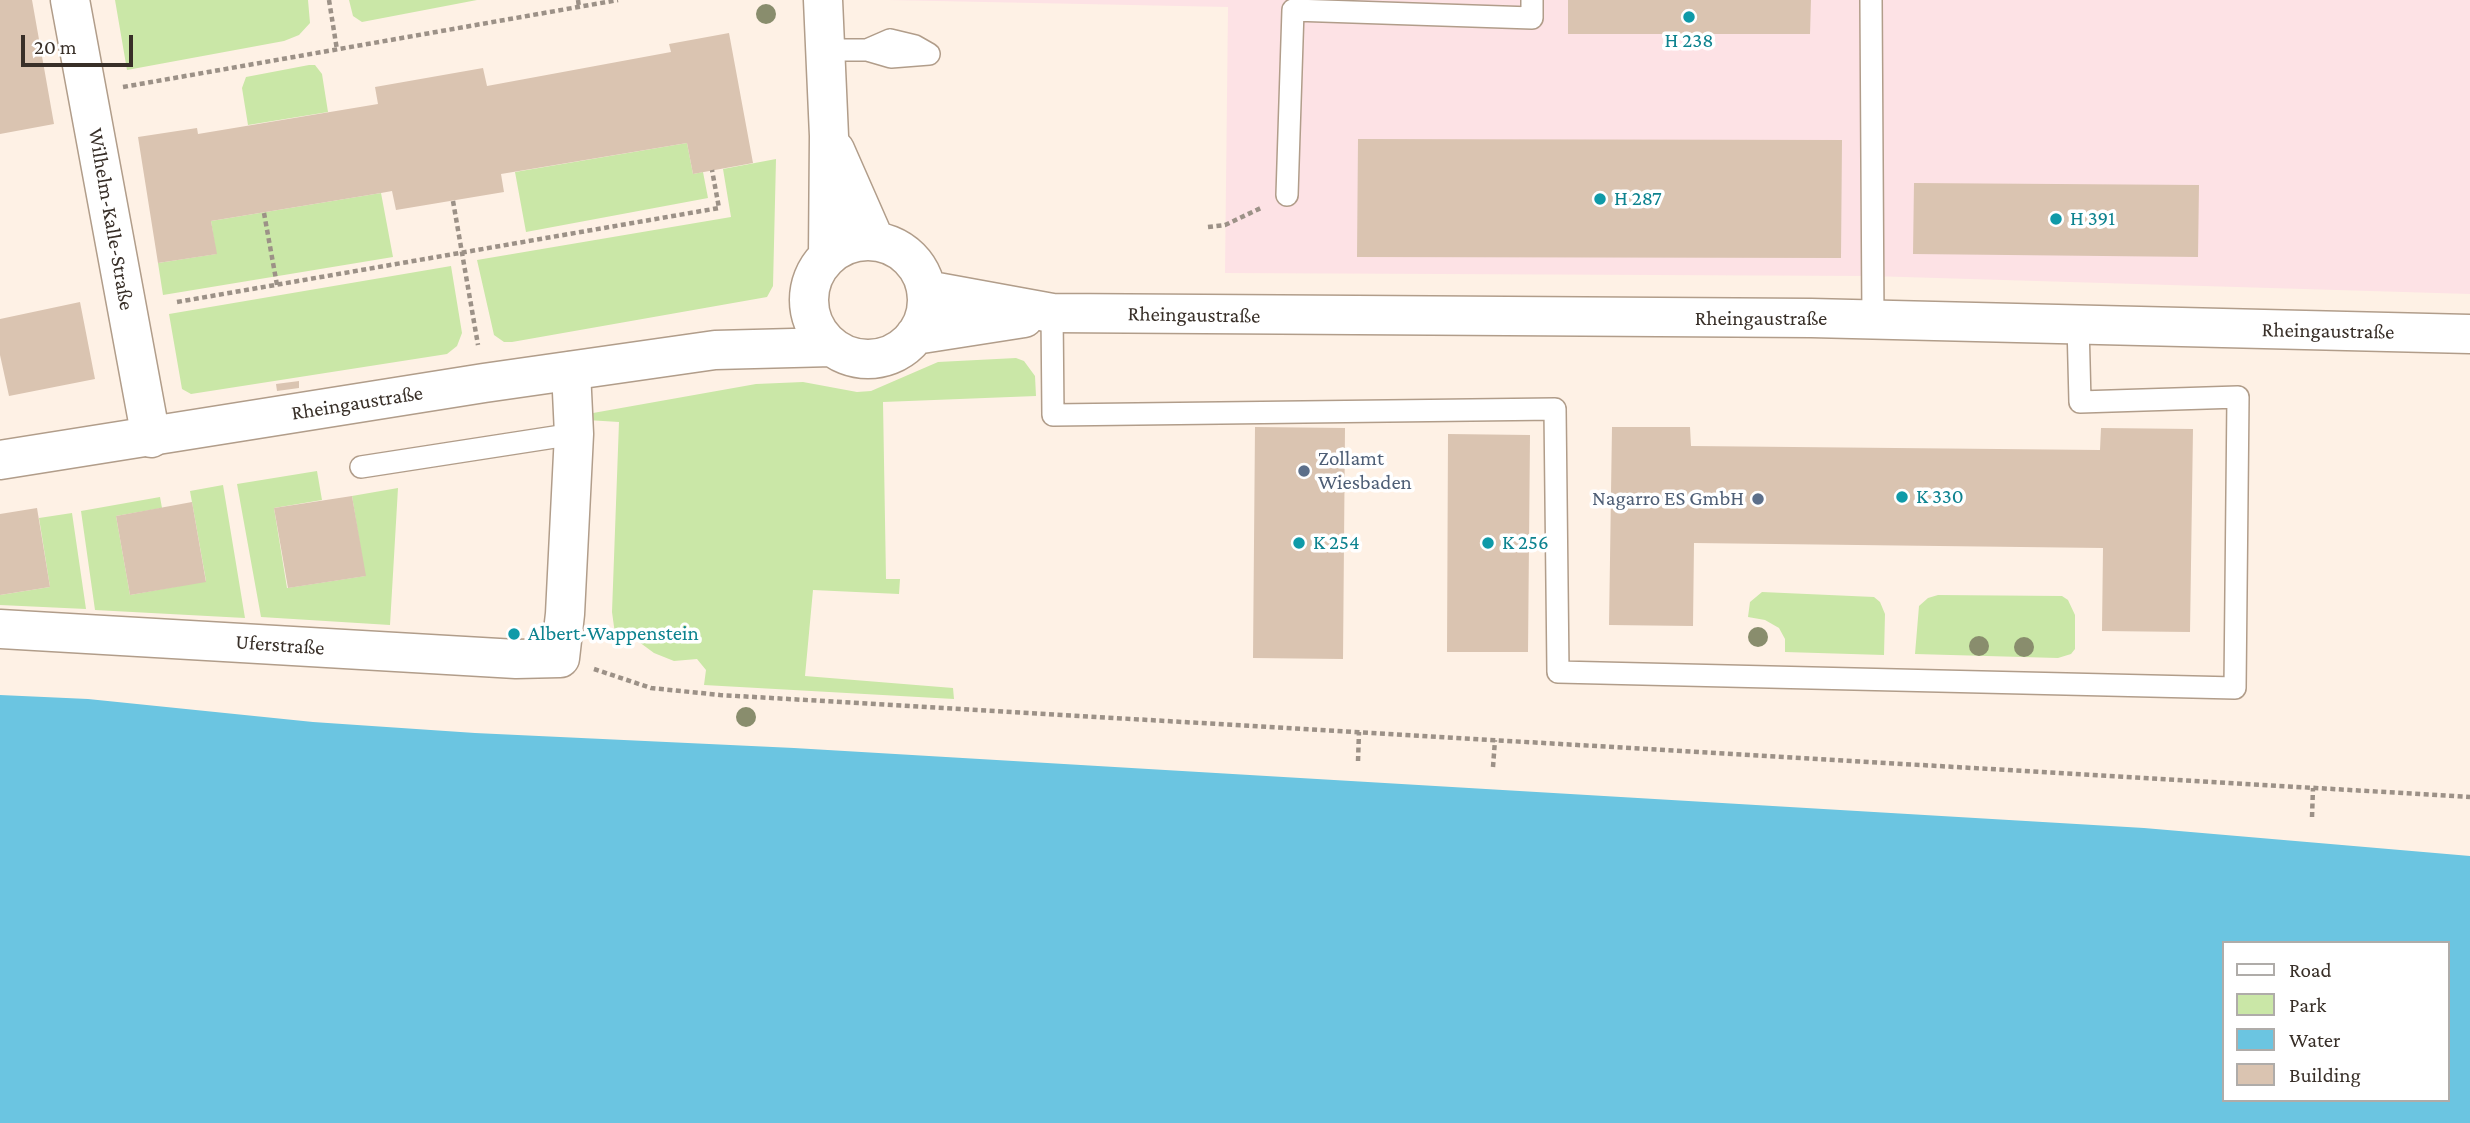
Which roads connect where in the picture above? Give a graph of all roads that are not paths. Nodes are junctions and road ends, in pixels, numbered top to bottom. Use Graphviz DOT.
graph roads {
  1 [pos="70,0"];
  2 [pos="823,0"];
  3 [pos="1532,0"];
  4 [pos="1871,0"];
  5 [pos="867,50"];
  6 [pos="825,51"];
  7 [pos="829,136"];
  8 [pos="1287,195"];
  9 [pos="874,241"];
  10 [pos="828,256"];
  11 [pos="926,290"];
  12 [pos="809,307"];
  13 [pos="1052,313"];
  14 [pos="1873,320"];
  15 [pos="2078,324"];
  16 [pos="2470,334"];
  17 [pos="915,335"];
  18 [pos="832,347"];
  19 [pos="715,350"];
  20 [pos="571,370"];
  21 [pos="574,434"];
  22 [pos="151,438"];
  23 [pos="0,460"];
  24 [pos="361,467"];
  25 [pos="0,629"];
  1 -- 22 [label="street, Wilhelm-Kalle-Straße"];
  2 -- 6 [label="street"];
  3 -- 8 [label="lane"];
  4 -- 14 [label="lane"];
  5 -- 6 [label="lane"];
  6 -- 7 [label="street"];
  7 -- 9 [label="street"];
  7 -- 10 [label="street"];
  9 -- 10 [label="street"];
  9 -- 11 [label="street"];
  10 -- 12 [label="street"];
  11 -- 13 [label="street, Rheingaustraße"];
  11 -- 17 [label="street"];
  12 -- 18 [label="street"];
  12 -- 19 [label="street, Rheingaustraße"];
  13 -- 14 [label="street, Rheingaustraße"];
  13 -- 15 [label="lane"];
  13 -- 17 [label="street, Rheingaustraße"];
  14 -- 15 [label="street, Rheingaustraße"];
  15 -- 16 [label="street, Rheingaustraße"];
  17 -- 18 [label="street, Rheingaustraße"];
  18 -- 19 [label="street, Rheingaustraße"];
  19 -- 20 [label="street, Rheingaustraße"];
  20 -- 21 [label="street"];
  20 -- 22 [label="street, Rheingaustraße"];
  21 -- 24 [label="lane"];
  21 -- 25 [label="street, Uferstraße"];
  22 -- 23 [label="street, Rheingaustraße"];
}
